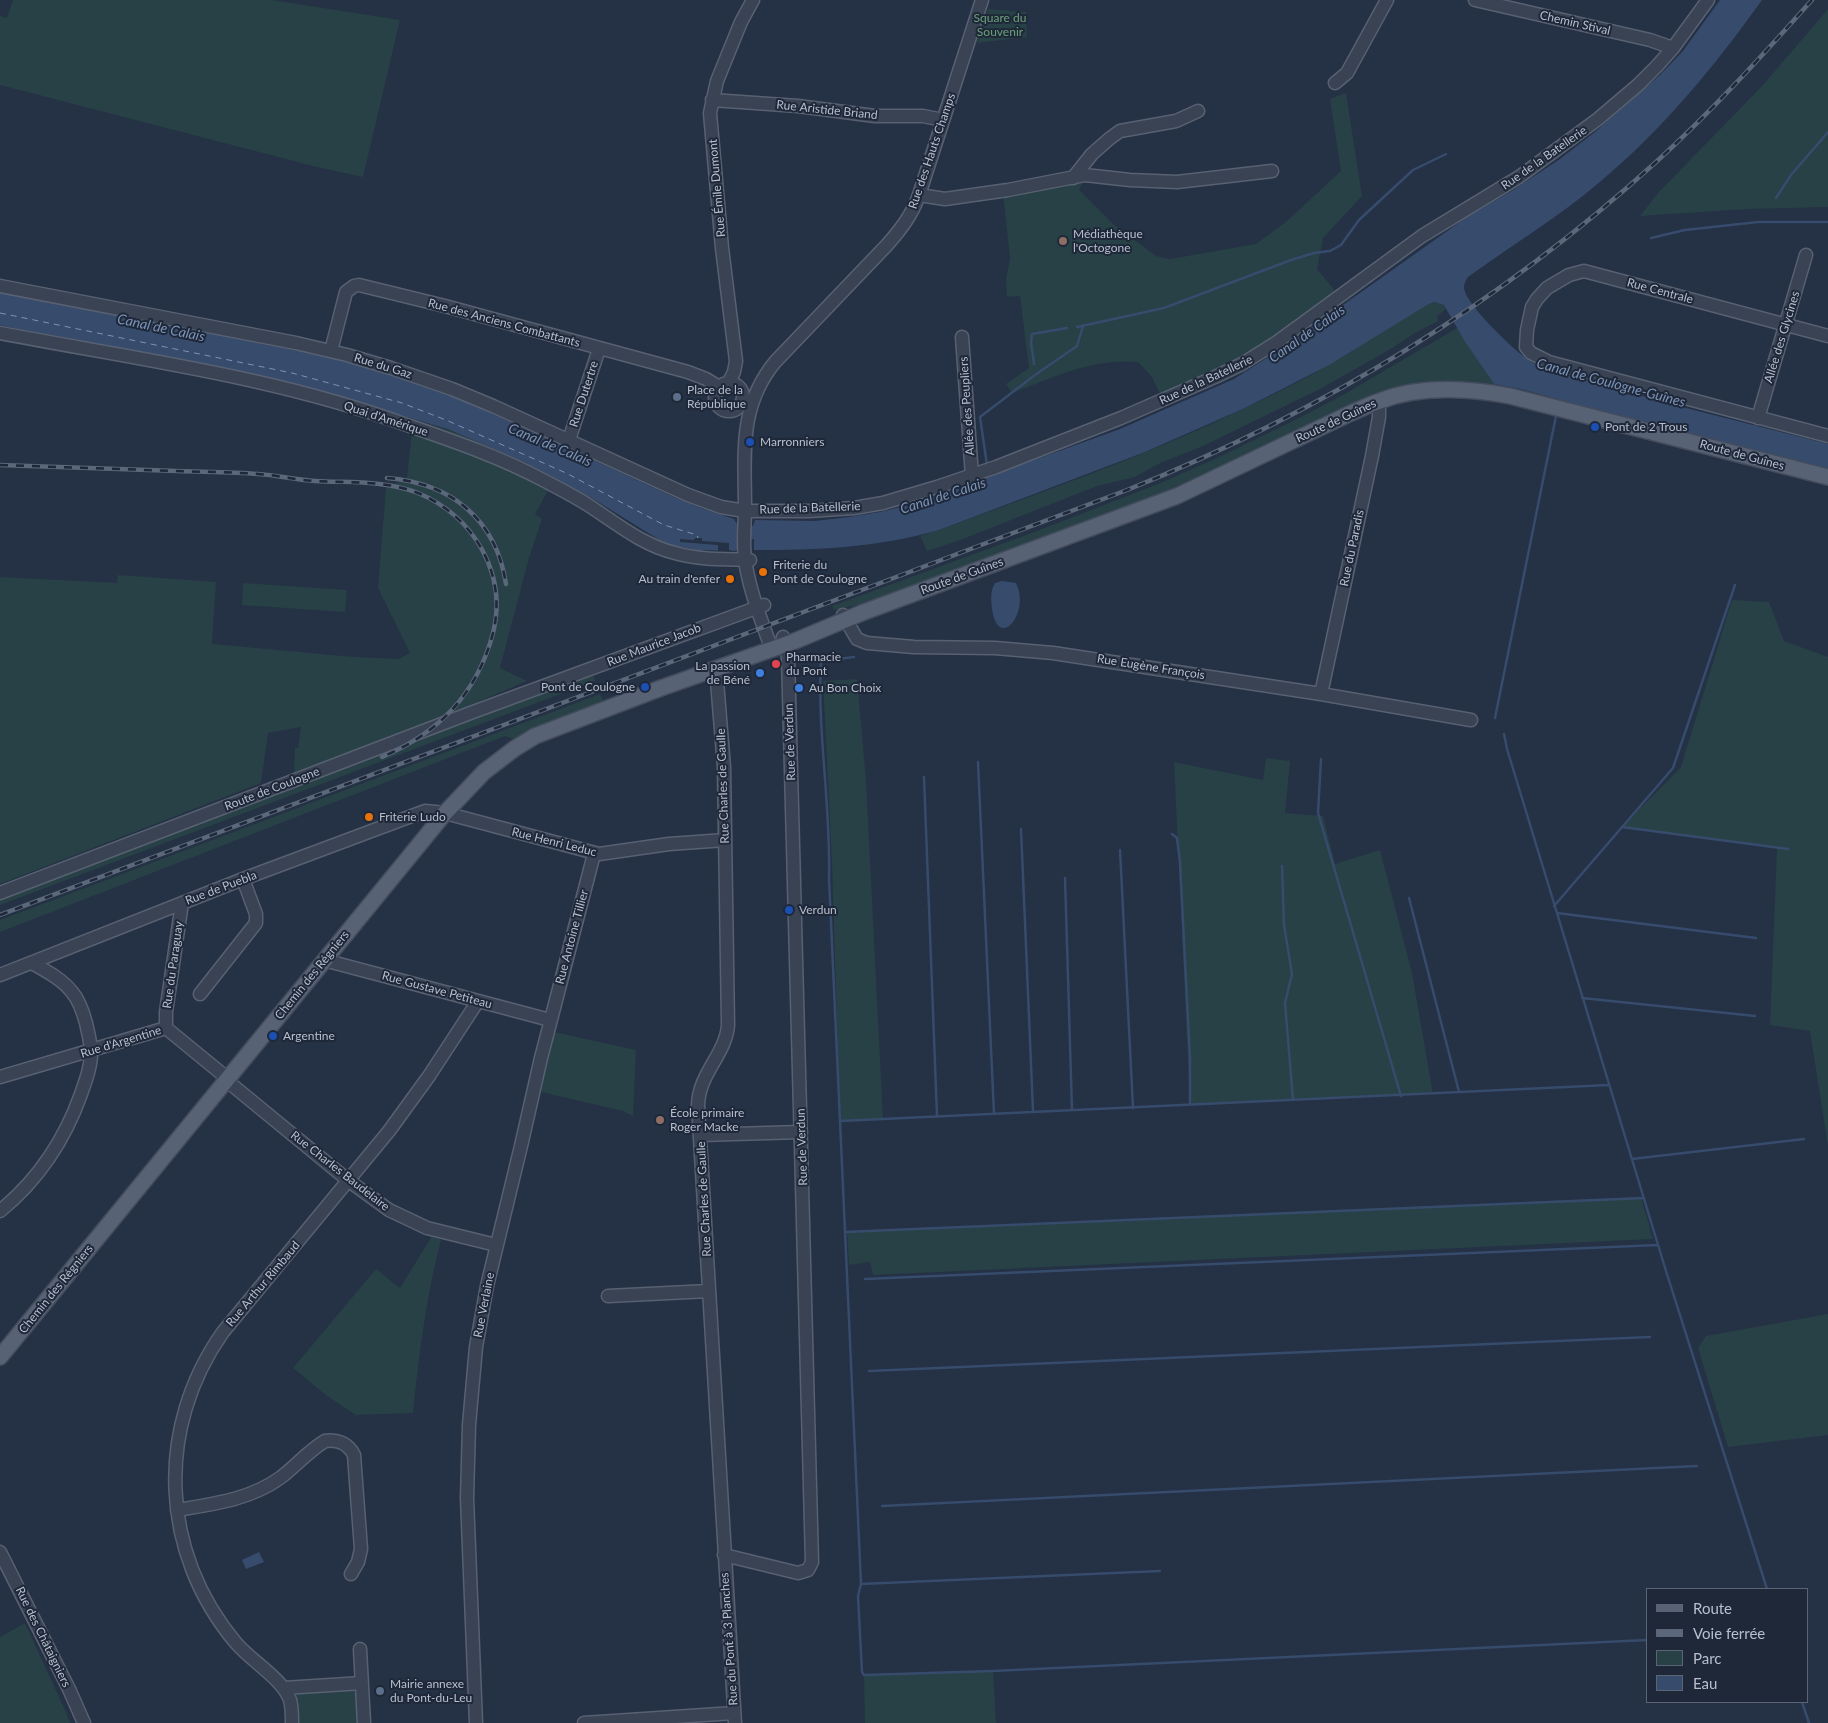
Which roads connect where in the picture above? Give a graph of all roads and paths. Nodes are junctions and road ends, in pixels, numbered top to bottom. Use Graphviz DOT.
graph roads {
  1 [pos="753,0"];
  2 [pos="982,0"];
  3 [pos="1387,0"];
  4 [pos="1476,0"];
  5 [pos="1708,0"];
  6 [pos="1673,48"];
  7 [pos="1336,84"];
  8 [pos="712,100"];
  9 [pos="1198,111"];
  10 [pos="943,120"];
  11 [pos="1272,171"];
  12 [pos="1073,178"];
  13 [pos="919,195"];
  14 [pos="1806,255"];
  15 [pos="0,286"];
  16 [pos="1785,325"];
  17 [pos="0,333"];
  18 [pos="1828,336"];
  19 [pos="962,338"];
  20 [pos="599,348"];
  21 [pos="330,351"];
  22 [pos="768,370"];
  23 [pos="724,385"];
  24 [pos="1379,401"];
  25 [pos="740,404"];
  26 [pos="1758,418"];
  27 [pos="745,434"];
  28 [pos="1828,436"];
  29 [pos="569,440"];
  30 [pos="972,476"];
  31 [pos="1828,477"];
  32 [pos="745,515"];
  33 [pos="746,556"];
  34 [pos="760,606"];
  35 [pos="845,618"];
  36 [pos="777,643"];
  37 [pos="716,669"];
  38 [pos="545,686"];
  39 [pos="661,688"];
  40 [pos="1321,694"];
  41 [pos="1471,720"];
  42 [pos="444,813"];
  43 [pos="726,840"];
  44 [pos="594,854"];
  45 [pos="243,879"];
  46 [pos="0,893"];
  47 [pos="182,903"];
  48 [pos="324,960"];
  49 [pos="32,963"];
  50 [pos="0,975"];
  51 [pos="200,994"];
  52 [pos="478,1001"];
  53 [pos="550,1020"];
  54 [pos="166,1028"];
  55 [pos="91,1049"];
  56 [pos="0,1077"];
  57 [pos="227,1079"];
  58 [pos="801,1132"];
  59 [pos="700,1135"];
  60 [pos="349,1181"];
  61 [pos="0,1211"];
  62 [pos="496,1245"];
  63 [pos="709,1290"];
  64 [pos="608,1296"];
  65 [pos="0,1357"];
  66 [pos="176,1510"];
  67 [pos="0,1552"];
  68 [pos="724,1555"];
  69 [pos="351,1574"];
  70 [pos="360,1649"];
  71 [pos="362,1683"];
  72 [pos="284,1688"];
  73 [pos="735,1718"];
  74 [pos="84,1723"];
  75 [pos="292,1723"];
  76 [pos="364,1723"];
  77 [pos="476,1723"];
  78 [pos="584,1723"];
  1 -- 8 [label="street, Rue Émile Dumont"];
  2 -- 10 [label="street, Rue des Hauts Champs"];
  3 -- 7 [label="street"];
  4 -- 6 [label="street, Chemin Stival"];
  5 -- 6 [label="street, Rue de la Batellerie"];
  6 -- 30 [label="street, Rue de la Batellerie"];
  8 -- 10 [label="street, Rue Aristide Briand"];
  8 -- 23 [label="street, Rue Émile Dumont"];
  9 -- 12 [label="street"];
  10 -- 13 [label="street, Rue des Hauts Champs"];
  11 -- 12 [label="street"];
  12 -- 13 [label="street"];
  13 -- 22 [label="street, Rue des Hauts Champs"];
  14 -- 16 [label="street, Allée des Glycines"];
  15 -- 21 [label="street, Rue du Gaz"];
  16 -- 18 [label="street, Rue Centrale"];
  16 -- 26 [label="street, Allée des Glycines"];
  16 -- 26 [label="street, Rue Centrale"];
  17 -- 33 [label="street, Quai d'Amérique"];
  19 -- 30 [label="street, Allée des Peupliers"];
  20 -- 21 [label="street, Rue des Anciens Combattants"];
  20 -- 23 [label="street, Rue des Anciens Combattants"];
  20 -- 29 [label="street, Rue Dutertre"];
  21 -- 29 [label="street, Rue du Gaz"];
  22 -- 25 [label="street, Rue des Hauts Champs"];
  22 -- 27 [label="street, Rue des Hauts Champs"];
  23 -- 25 [label="street"];
  23 -- 25 [label="street"];
  24 -- 31 [label="main road, Route de Guînes"];
  24 -- 35 [label="main road, Route de Guînes"];
  24 -- 40 [label="street, Rue du Paradis"];
  25 -- 27 [label="street"];
  26 -- 28 [label="street"];
  27 -- 32 [label="street, Rue des Hauts Champs"];
  29 -- 32 [label="street, Rue du Gaz"];
  30 -- 32 [label="street, Rue de la Batellerie"];
  32 -- 33 [label="street"];
  33 -- 34 [label="street, Rue de Verdun"];
  34 -- 36 [label="street, Rue de Verdun"];
  34 -- 38 [label="street, Rue Maurice Jacob"];
  35 -- 36 [label="main road, Route de Guînes"];
  35 -- 40 [label="street, Rue Eugène François"];
  36 -- 37 [label="main road, Chemin des Régniers"];
  36 -- 39 [label="main road, Chemin des Régniers"];
  36 -- 58 [label="street, Rue de Verdun"];
  37 -- 39 [label="main road, Chemin des Régniers"];
  37 -- 43 [label="street, Rue Charles de Gaulle"];
  38 -- 46 [label="street, Route de Coulogne"];
  39 -- 42 [label="main road, Chemin des Régniers"];
  40 -- 41 [label="street, Rue Eugène François"];
  42 -- 44 [label="street, Rue Henri Leduc"];
  42 -- 45 [label="street, Rue de Puebla"];
  42 -- 48 [label="main road, Chemin des Régniers"];
  43 -- 44 [label="street, Rue Henri Leduc"];
  43 -- 59 [label="street, Rue Charles de Gaulle"];
  44 -- 53 [label="street, Rue Antoine Tillier"];
  45 -- 47 [label="street, Rue de Puebla"];
  45 -- 51 [label="street"];
  47 -- 49 [label="street, Rue de Puebla"];
  47 -- 54 [label="street, Rue du Paraguay"];
  48 -- 52 [label="street, Rue Gustave Petiteau"];
  48 -- 57 [label="main road, Chemin des Régniers"];
  49 -- 50 [label="street, Rue de Puebla"];
  49 -- 55 [label="street"];
  52 -- 53 [label="street, Rue Gustave Petiteau"];
  52 -- 60 [label="street, Rue Arthur Rimbaud"];
  53 -- 62 [label="street, Rue Verlaine"];
  54 -- 55 [label="street, Rue d'Argentine"];
  54 -- 57 [label="street, Rue d'Argentine"];
  55 -- 56 [label="street, Rue d'Argentine"];
  55 -- 61 [label="street"];
  57 -- 60 [label="street, Rue Charles Baudelaire"];
  57 -- 65 [label="main road, Chemin des Régniers"];
  58 -- 59 [label="street"];
  58 -- 68 [label="street, Rue de Verdun"];
  59 -- 63 [label="street, Rue Charles de Gaulle"];
  60 -- 62 [label="street, Rue Charles Baudelaire"];
  60 -- 66 [label="street, Rue Arthur Rimbaud"];
  62 -- 77 [label="street, Rue Verlaine"];
  63 -- 64 [label="street"];
  63 -- 68 [label="street, Rue Charles de Gaulle"];
  66 -- 69 [label="street"];
  66 -- 72 [label="street, Rue Arthur Rimbaud"];
  67 -- 74 [label="street, Rue des Châtaigniers"];
  68 -- 73 [label="street, Rue du Pont à 3 Planches"];
  70 -- 71 [label="street"];
  71 -- 72 [label="street"];
  71 -- 76 [label="street"];
  72 -- 75 [label="street"];
  73 -- 78 [label="street"];
}
